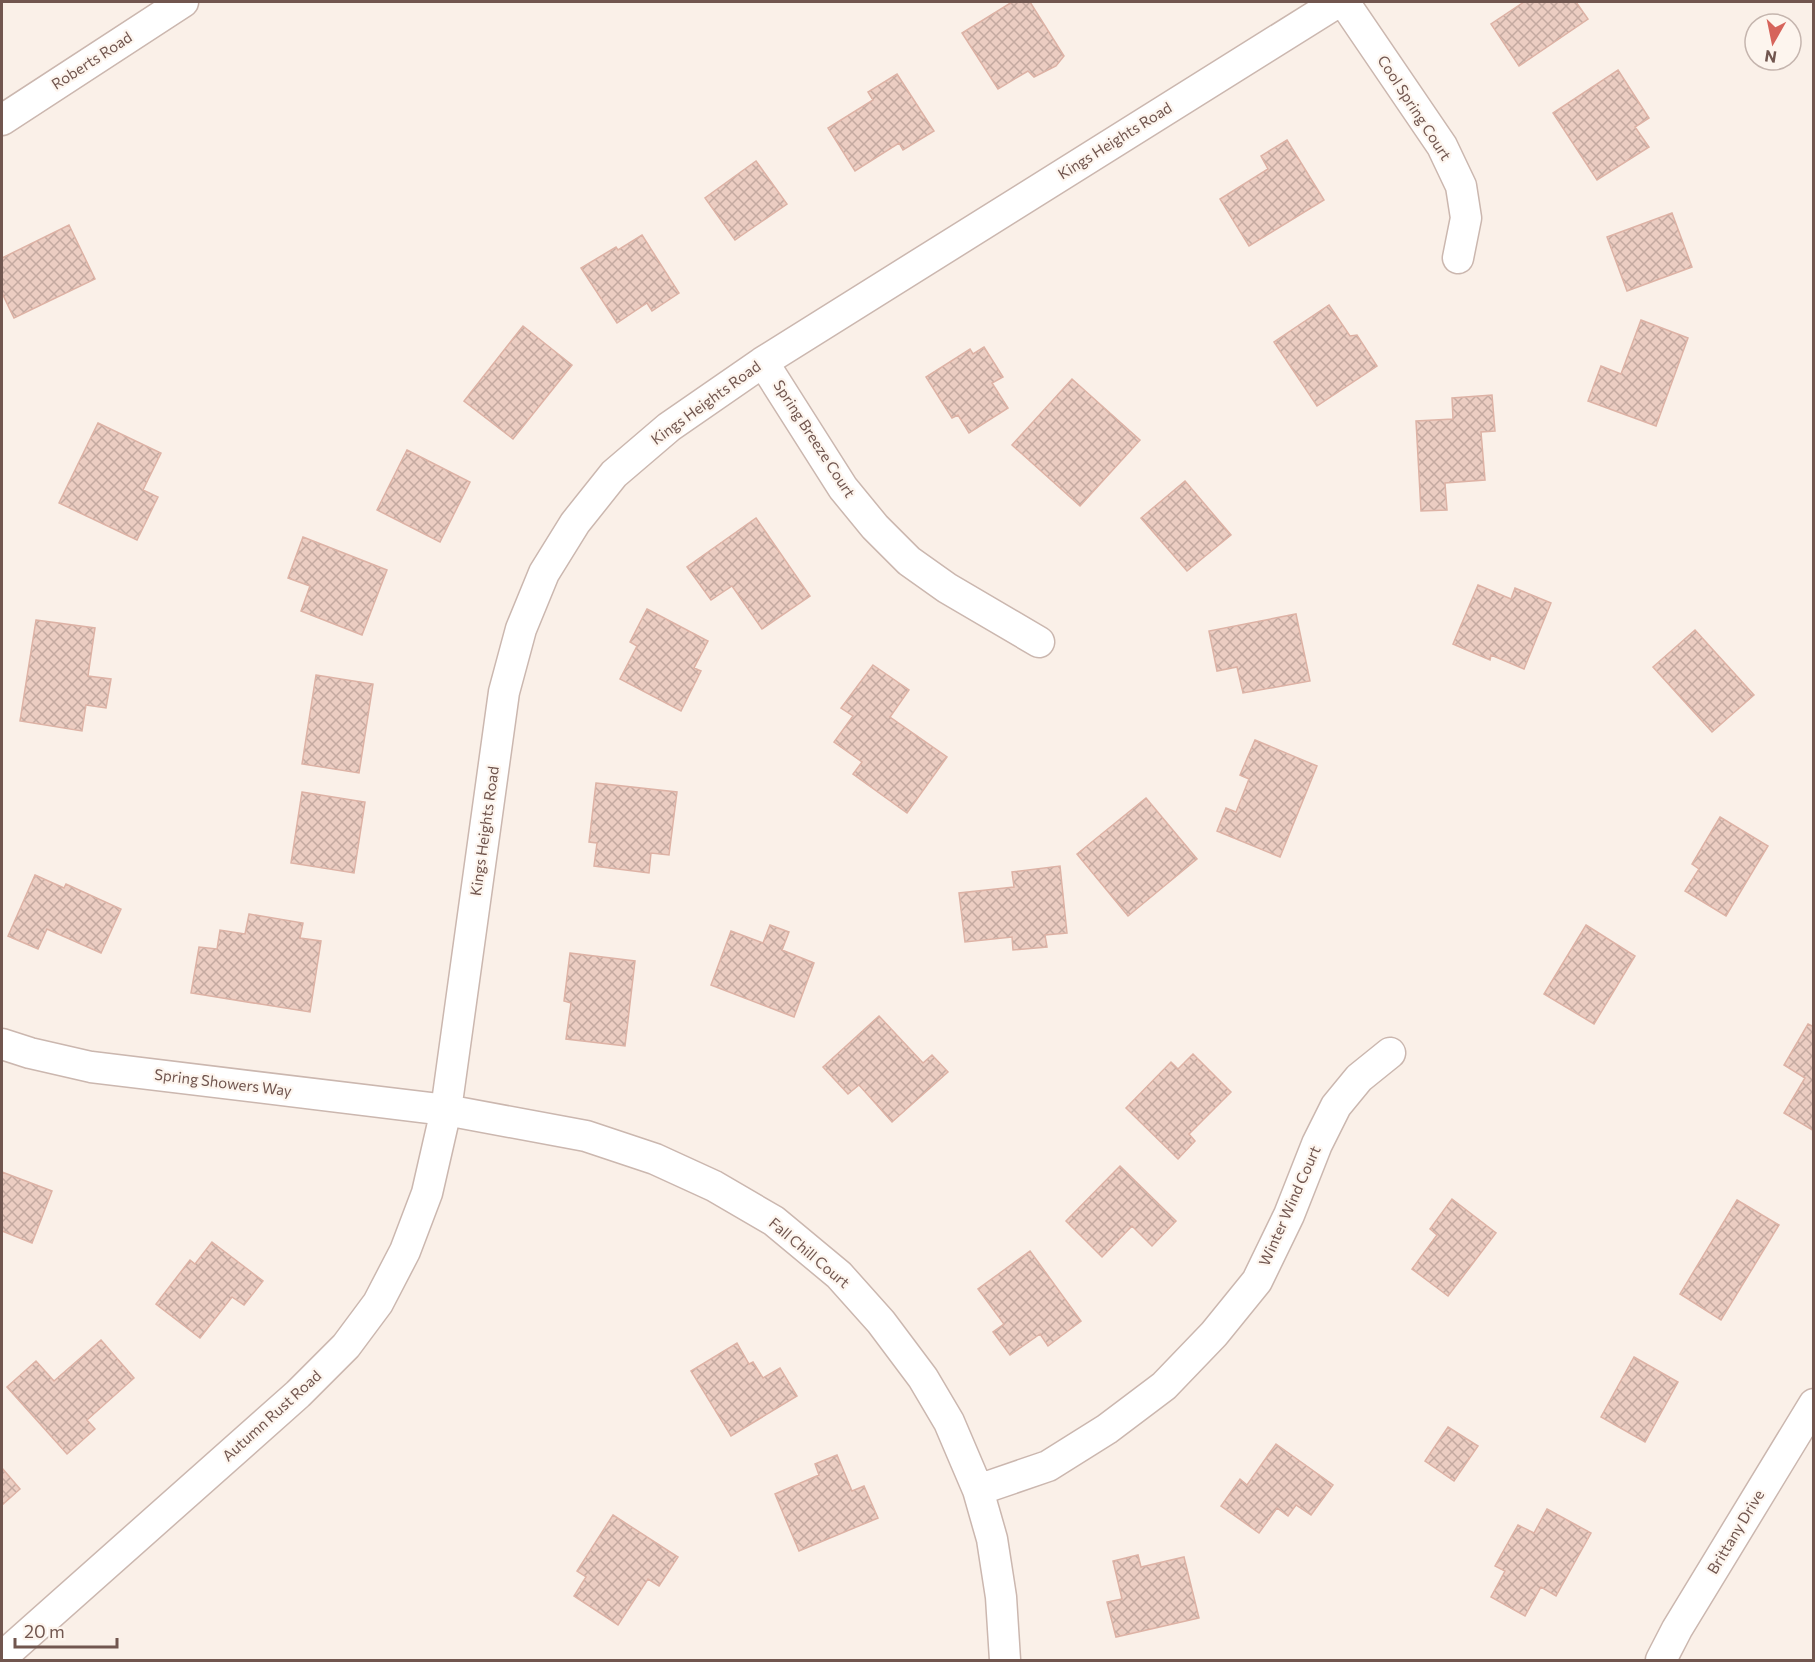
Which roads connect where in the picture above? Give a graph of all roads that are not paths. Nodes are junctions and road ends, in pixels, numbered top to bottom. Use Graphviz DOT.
graph roads {
  1 [pos="183,2"];
  2 [pos="1338,2"];
  3 [pos="1344,2"];
  4 [pos="2,120"];
  5 [pos="1458,258"];
  6 [pos="763,362"];
  7 [pos="1039,642"];
  8 [pos="2,1044"];
  9 [pos="1390,1053"];
  10 [pos="446,1110"];
  11 [pos="1814,1404"];
  12 [pos="978,1490"];
  13 [pos="2,1657"];
  14 [pos="1005,1660"];
  15 [pos="1661,1660"];
  1 -- 4 [label="street, Roberts Road"];
  2 -- 6 [label="street, Kings Heights Road"];
  3 -- 5 [label="street, Cool Spring Court"];
  6 -- 7 [label="street, Spring Breeze Court"];
  6 -- 10 [label="street, Kings Heights Road"];
  8 -- 10 [label="street, Spring Showers Way"];
  9 -- 12 [label="street, Winter Wind Court"];
  10 -- 12 [label="street, Fall Chill Court"];
  10 -- 13 [label="street, Autumn Rust Road"];
  11 -- 15 [label="street, Brittany Drive"];
  12 -- 14 [label="street, Fall Chill Court"];
}
